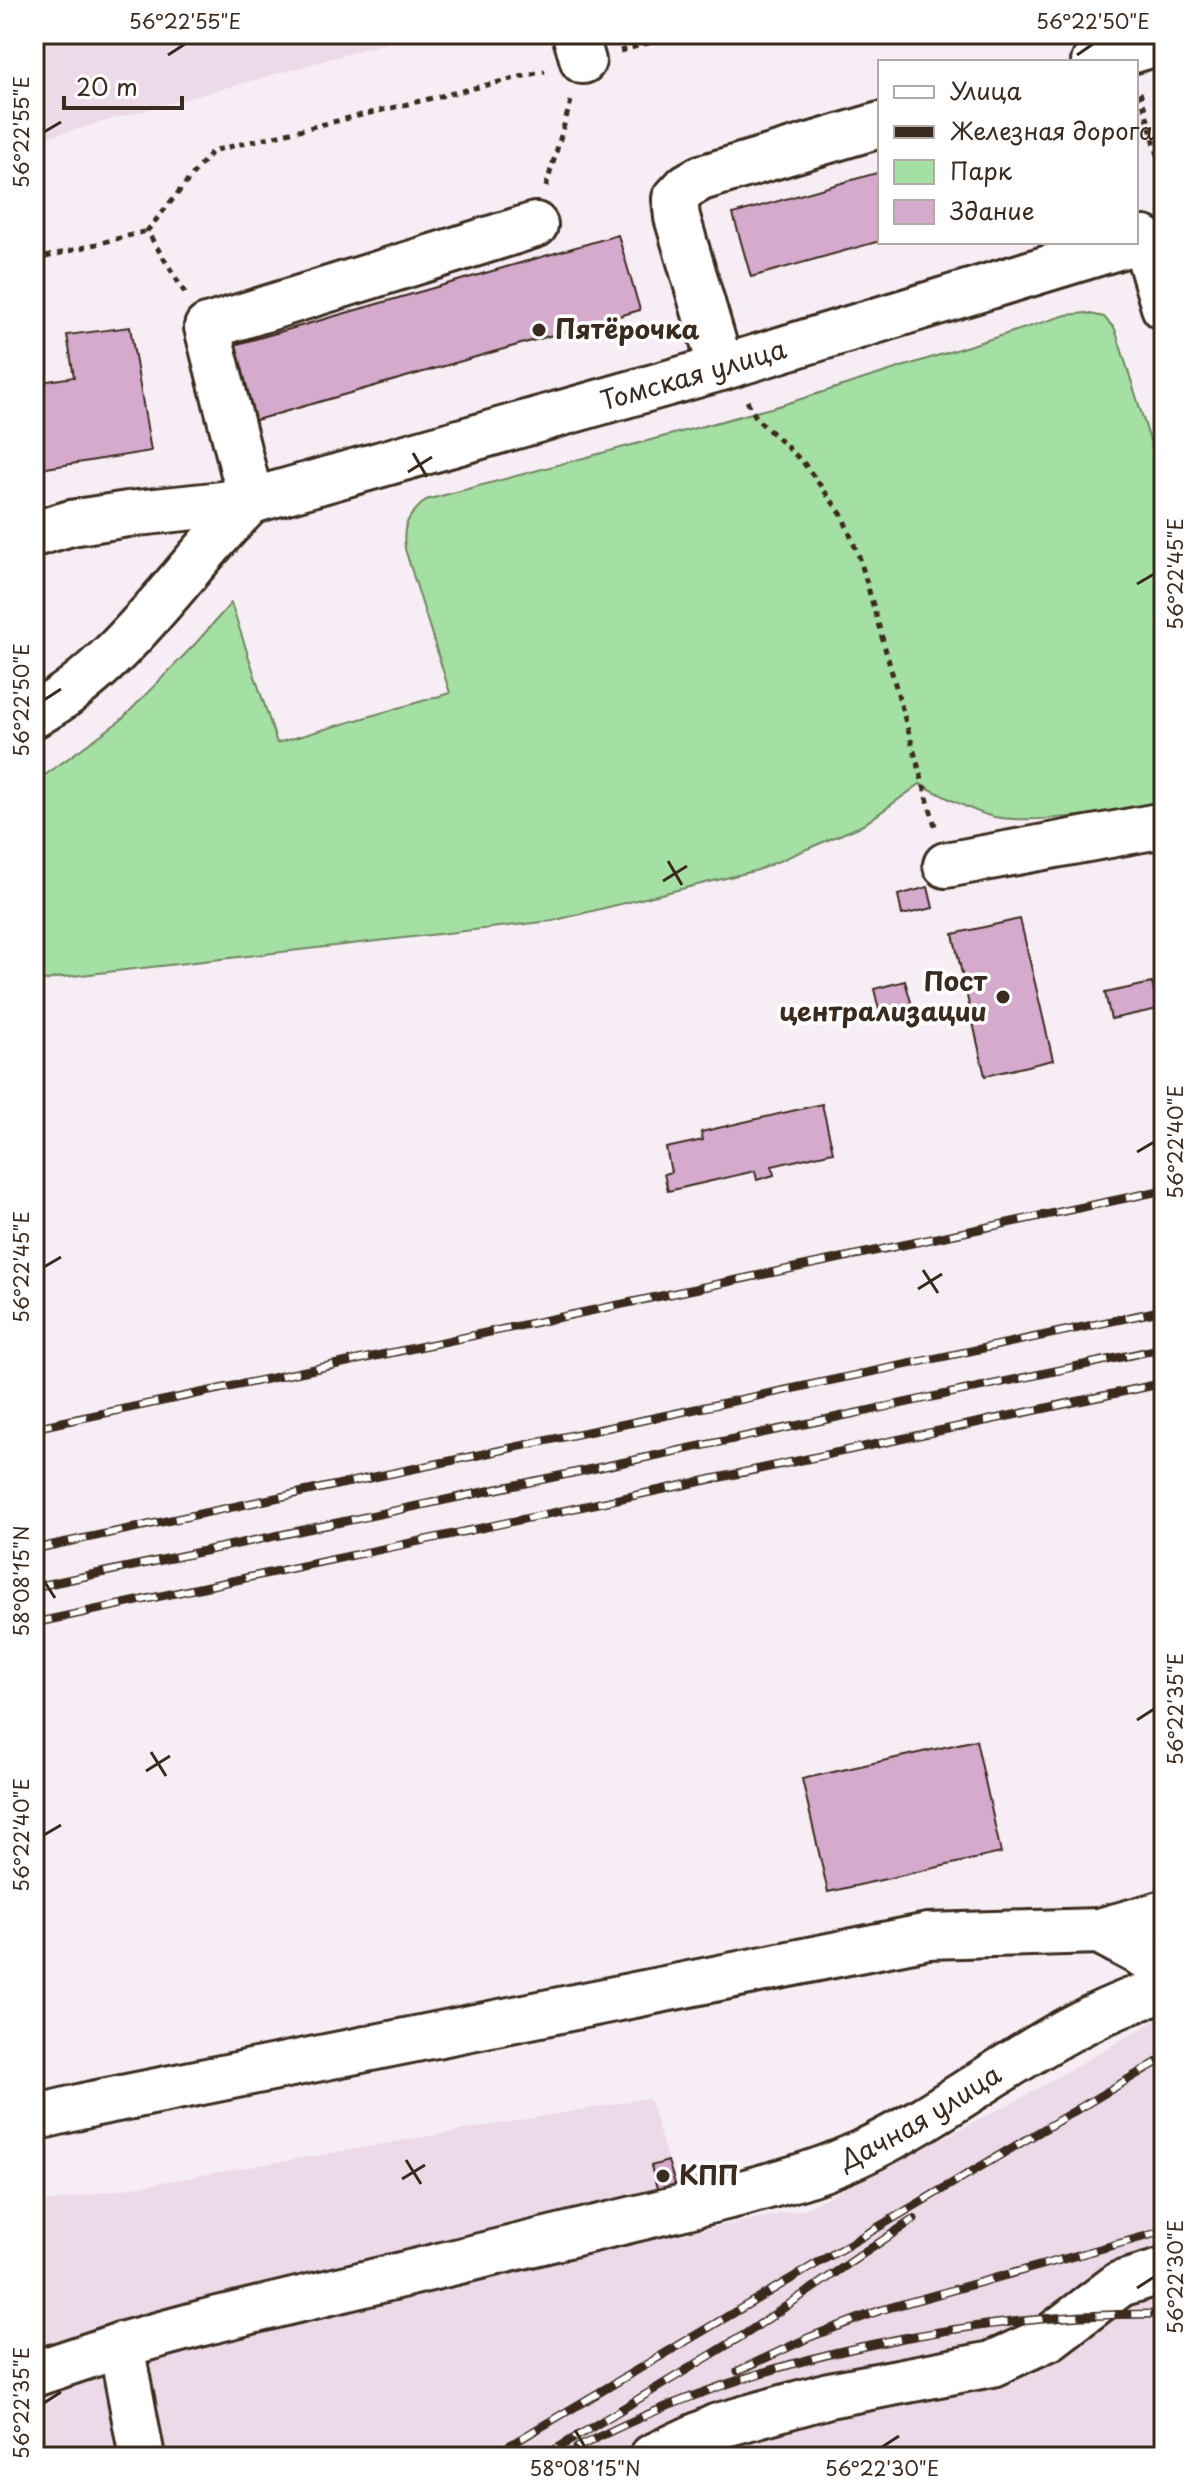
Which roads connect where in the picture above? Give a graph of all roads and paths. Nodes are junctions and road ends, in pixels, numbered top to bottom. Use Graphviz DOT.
graph roads {
  1 [pos="680,34"];
  2 [pos="1164,41"];
  3 [pos="579,48"];
  4 [pos="1101,60"];
  5 [pos="1138,85"];
  6 [pos="878,126"];
  7 [pos="1164,176"];
  8 [pos="535,225"];
  9 [pos="147,231"];
  10 [pos="1145,239"];
  11 [pos="1129,244"];
  12 [pos="34,260"];
  13 [pos="1164,307"];
  14 [pos="207,327"];
  15 [pos="724,367"];
  16 [pos="251,501"];
  17 [pos="34,534"];
  18 [pos="34,715"];
  19 [pos="1164,825"];
  20 [pos="946,865"];
  21 [pos="1164,1913"];
  22 [pos="1099,1931"];
  23 [pos="1164,1966"];
  24 [pos="1164,1990"];
  25 [pos="34,2118"];
  26 [pos="1164,2271"];
  27 [pos="121,2345"];
  28 [pos="34,2374"];
  29 [pos="142,2457"];
  30 [pos="652,2457"];
  1 -- 3 [label="path"];
  2 -- 4 [label="street"];
  3 -- 8 [label="path"];
  3 -- 9 [label="path"];
  5 -- 7 [label="path"];
  6 -- 15 [label="street"];
  8 -- 14 [label="street"];
  9 -- 12 [label="path"];
  9 -- 14 [label="path"];
  10 -- 13 [label="street"];
  11 -- 15 [label="street, Томская улица"];
  14 -- 16 [label="street"];
  15 -- 16 [label="street, Томская улица"];
  15 -- 20 [label="path"];
  16 -- 17 [label="street, Томская улица"];
  16 -- 18 [label="street"];
  19 -- 20 [label="street"];
  21 -- 22 [label="street"];
  22 -- 23 [label="street"];
  22 -- 25 [label="street"];
  24 -- 27 [label="street, Дачная улица"];
  26 -- 30 [label="street"];
  27 -- 28 [label="street, Дачная улица"];
  27 -- 29 [label="street"];
}
